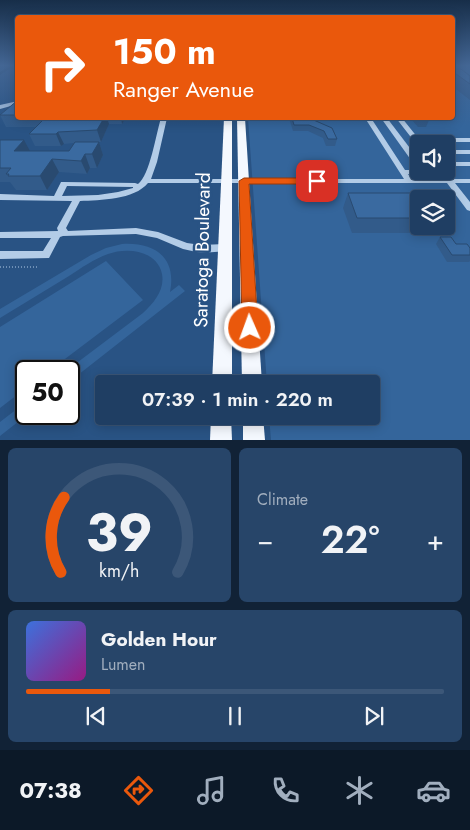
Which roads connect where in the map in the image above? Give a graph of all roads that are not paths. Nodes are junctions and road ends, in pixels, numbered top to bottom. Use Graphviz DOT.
graph roads {
  1 [pos="15,103"];
  2 [pos="0,107"];
  3 [pos="163,120"];
  4 [pos="228,120"];
  5 [pos="241,120"];
  6 [pos="369,120"];
  7 [pos="385,120"];
  8 [pos="400,120"];
  9 [pos="412,135"];
  10 [pos="470,140"];
  11 [pos="455,141"];
  12 [pos="455,152"];
  13 [pos="470,152"];
  14 [pos="410,153"];
  15 [pos="455,164"];
  16 [pos="470,164"];
  17 [pos="403,172"];
  18 [pos="410,172"];
  19 [pos="146,181"];
  20 [pos="226,181"];
  21 [pos="244,181"];
  22 [pos="409,181"];
  23 [pos="448,181"];
  24 [pos="470,181"];
  25 [pos="137,188"];
  26 [pos="0,197"];
  27 [pos="57,197"];
  28 [pos="78,197"];
  29 [pos="470,208"];
  30 [pos="60,234"];
  31 [pos="0,235"];
  32 [pos="225,248"];
  33 [pos="0,255"];
  34 [pos="222,375"];
  35 [pos="252,375"];
  36 [pos="221,425"];
  37 [pos="254,425"];
  38 [pos="221,440"];
  39 [pos="254,440"];
  1 -- 2 [label="street"];
  3 -- 19 [label="street"];
  4 -- 20 [label="main road, Saratoga Boulevard"];
  5 -- 21 [label="main road"];
  6 -- 17 [label="street"];
  7 -- 14 [label="street"];
  8 -- 9 [label="street"];
  10 -- 11 [label="street"];
  12 -- 13 [label="street"];
  15 -- 16 [label="street"];
  17 -- 18 [label="street"];
  17 -- 22 [label="street"];
  19 -- 20 [label="street"];
  19 -- 25 [label="street"];
  20 -- 21 [label="street"];
  20 -- 32 [label="main road, Saratoga Boulevard"];
  21 -- 22 [label="street"];
  21 -- 35 [label="main road"];
  22 -- 23 [label="street"];
  23 -- 24 [label="street"];
  23 -- 29 [label="street"];
  25 -- 27 [label="street"];
  25 -- 28 [label="street"];
  26 -- 27 [label="street"];
  27 -- 28 [label="street"];
  28 -- 30 [label="street"];
  30 -- 31 [label="street"];
  30 -- 32 [label="street"];
  30 -- 33 [label="street"];
  32 -- 34 [label="main road, Saratoga Boulevard"];
  36 -- 38 [label="main road"];
  37 -- 39 [label="main road"];
}
